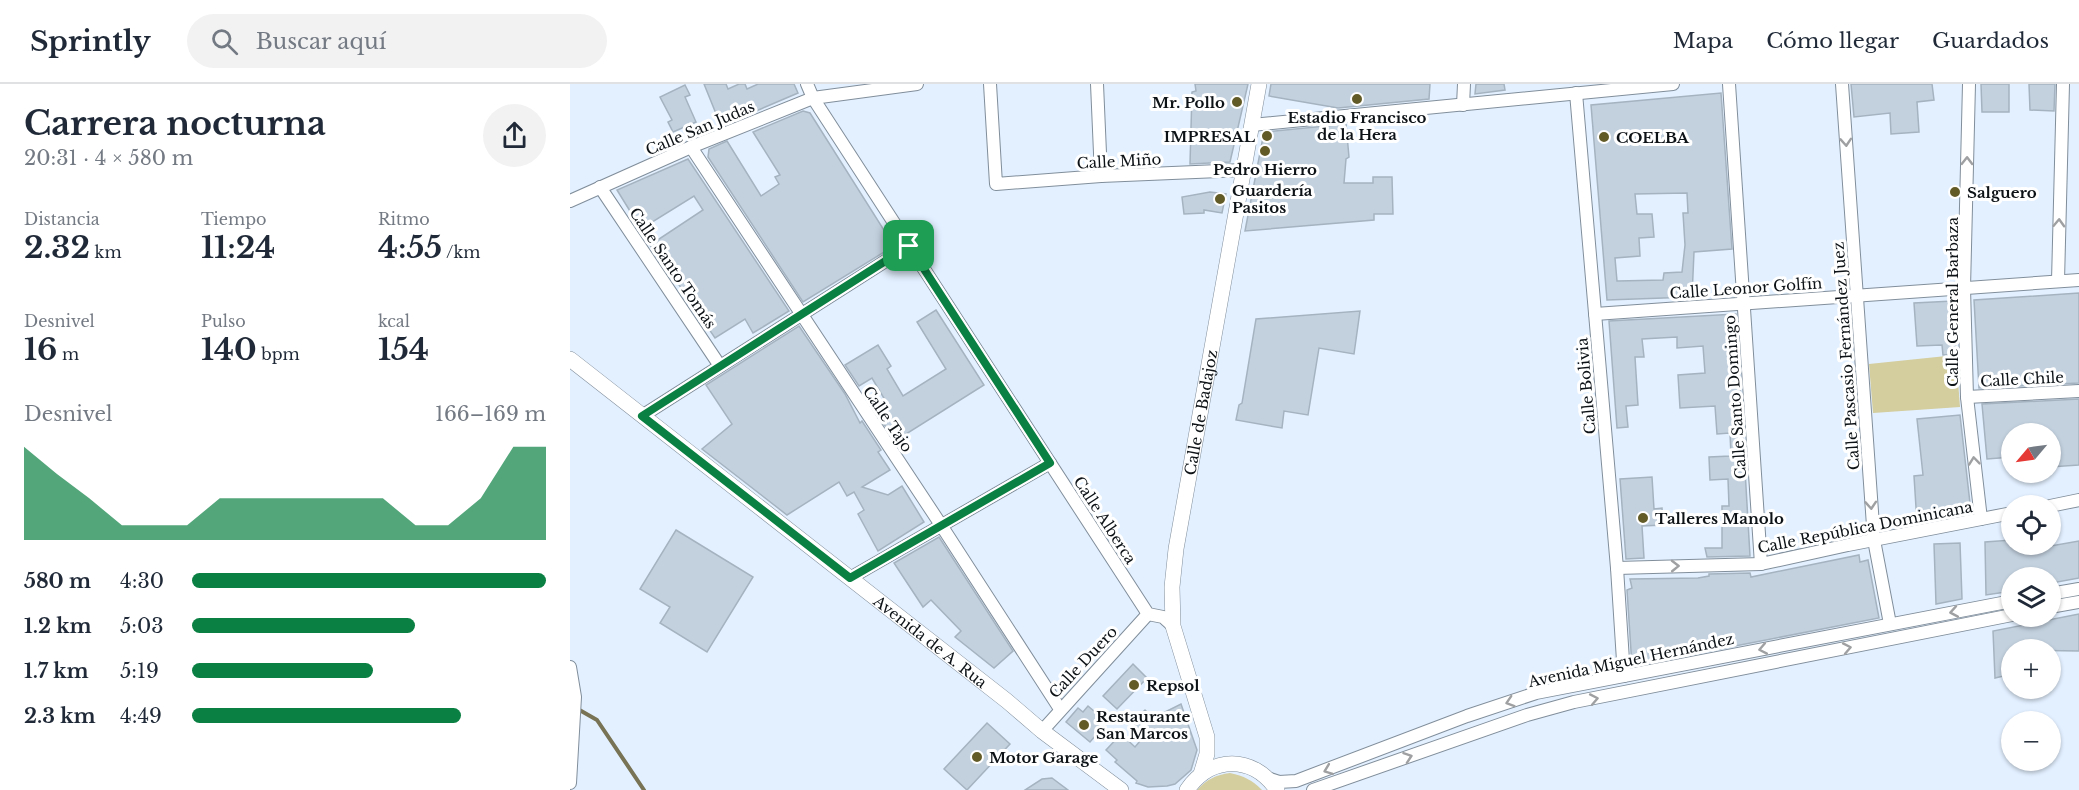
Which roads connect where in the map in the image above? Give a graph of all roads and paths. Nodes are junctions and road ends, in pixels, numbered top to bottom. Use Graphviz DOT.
graph roads {
  1 [pos="807,84"];
  2 [pos="917,84"];
  3 [pos="990,84"];
  4 [pos="1096,84"];
  5 [pos="1259,84"];
  6 [pos="1464,84"];
  7 [pos="1673,84"];
  8 [pos="1729,84"];
  9 [pos="1842,84"];
  10 [pos="1969,84"];
  11 [pos="2063,84"];
  12 [pos="1576,93"];
  13 [pos="813,98"];
  14 [pos="1463,105"];
  15 [pos="1252,124"];
  16 [pos="691,147"];
  17 [pos="1244,170"];
  18 [pos="1101,176"];
  19 [pos="600,187"];
  20 [pos="570,201"];
  21 [pos="909,246"];
  22 [pos="2079,280"];
  23 [pos="2058,281"];
  24 [pos="1965,288"];
  25 [pos="1857,295"];
  26 [pos="1744,303"];
  27 [pos="1595,314"];
  28 [pos="800,315"];
  29 [pos="570,359"];
  30 [pos="720,366"];
  31 [pos="2079,391"];
  32 [pos="1967,397"];
  33 [pos="642,416"];
  34 [pos="1050,463"];
  35 [pos="2079,500"];
  36 [pos="2061,504"];
  37 [pos="2001,515"];
  38 [pos="1980,519"];
  39 [pos="940,525"];
  40 [pos="1874,540"];
  41 [pos="1761,564"];
  42 [pos="1617,567"];
  43 [pos="850,578"];
  44 [pos="2079,589"];
  45 [pos="2061,592"];
  46 [pos="2079,602"];
  47 [pos="2001,603"];
  48 [pos="2061,605"];
  49 [pos="1148,614"];
  50 [pos="2001,617"];
  51 [pos="1890,624"];
  52 [pos="1173,626"];
  53 [pos="570,667"];
  54 [pos="1624,676"];
  55 [pos="1060,710"];
  56 [pos="1042,731"];
  57 [pos="1207,737"];
  58 [pos="1231,763"];
  59 [pos="1201,774"];
  60 [pos="570,783"];
  61 [pos="1272,784"];
  62 [pos="1186,789"];
  63 [pos="1121,790"];
  64 [pos="1313,790"];
  1 -- 13 [label="street, Calle Alberca"];
  2 -- 13 [label="street, Calle San Judas"];
  3 -- 18 [label="street, Calle Miño"];
  4 -- 18 [label="street"];
  5 -- 15 [label="street, Calle de Badajoz"];
  6 -- 14 [label="street"];
  7 -- 12 [label="street"];
  8 -- 26 [label="street, Calle Santo Domingo"];
  9 -- 25 [label="street, Calle Pascasio Fernández Juez, one-way"];
  24 -- 10 [label="street, Calle General Barbaza, one-way"];
  23 -- 11 [label="street, one-way"];
  12 -- 14 [label="street"];
  12 -- 27 [label="street, Calle Bolivia"];
  13 -- 16 [label="street, Calle San Judas"];
  13 -- 21 [label="street, Calle Alberca"];
  14 -- 15 [label="street"];
  15 -- 17 [label="street, Calle de Badajoz"];
  16 -- 19 [label="street, Calle San Judas"];
  16 -- 28 [label="street, Calle Tajo"];
  17 -- 18 [label="street, Calle Miño"];
  17 -- 52 [label="street, Calle de Badajoz"];
  19 -- 20 [label="street, Calle San Judas"];
  19 -- 30 [label="street, Calle Santo Tomás"];
  21 -- 28 [label="street"];
  21 -- 34 [label="street, Calle Alberca"];
  22 -- 23 [label="street, Calle Leonor Golfín"];
  23 -- 24 [label="street, Calle Leonor Golfín"];
  24 -- 25 [label="street, Calle Leonor Golfín"];
  24 -- 32 [label="street, Calle General Barbaza"];
  25 -- 26 [label="street, Calle Leonor Golfín"];
  25 -- 40 [label="street, Calle Pascasio Fernández Juez, one-way"];
  26 -- 27 [label="street, Calle Leonor Golfín"];
  26 -- 41 [label="street, Calle Santo Domingo"];
  27 -- 42 [label="street, Calle Bolivia"];
  28 -- 30 [label="street"];
  28 -- 39 [label="street, Calle Tajo"];
  29 -- 33 [label="street, Avenida de A. Rua"];
  30 -- 33 [label="street"];
  31 -- 32 [label="street, Calle Chile"];
  38 -- 32 [label="street, Calle General Barbaza, one-way"];
  33 -- 43 [label="street, Avenida de A. Rua"];
  34 -- 39 [label="street"];
  34 -- 49 [label="street, Calle Alberca"];
  35 -- 36 [label="street"];
  37 -- 38 [label="street, Calle República Dominicana"];
  38 -- 40 [label="street, Calle República Dominicana"];
  39 -- 43 [label="street"];
  39 -- 55 [label="street, Calle Tajo"];
  40 -- 41 [label="street, Calle República Dominicana"];
  40 -- 51 [label="street, Calle Pascasio Fernández Juez"];
  42 -- 41 [label="street, Calle República Dominicana, one-way"];
  42 -- 54 [label="street, Calle Bolivia"];
  43 -- 56 [label="street, Avenida de A. Rua"];
  44 -- 45 [label="street"];
  46 -- 48 [label="street"];
  47 -- 51 [label="street, Avenida Miguel Hernández, one-way"];
  49 -- 52 [label="street"];
  49 -- 55 [label="street, Calle Duero"];
  64 -- 50 [label="street, Avenida Miguel Hernández, one-way"];
  51 -- 54 [label="street, Avenida Miguel Hernández, one-way"];
  52 -- 57 [label="street, Calle de Badajoz"];
  53 -- 60 [label="street"];
  54 -- 61 [label="street, Avenida Miguel Hernández, one-way"];
  55 -- 56 [label="street, Calle Duero"];
  56 -- 63 [label="street, Avenida de A. Rua"];
  57 -- 58 [label="street, Calle de Badajoz"];
  57 -- 59 [label="street, Calle de Badajoz"];
  58 -- 59 [label="street"];
  58 -- 61 [label="street"];
  59 -- 62 [label="street"];
}
